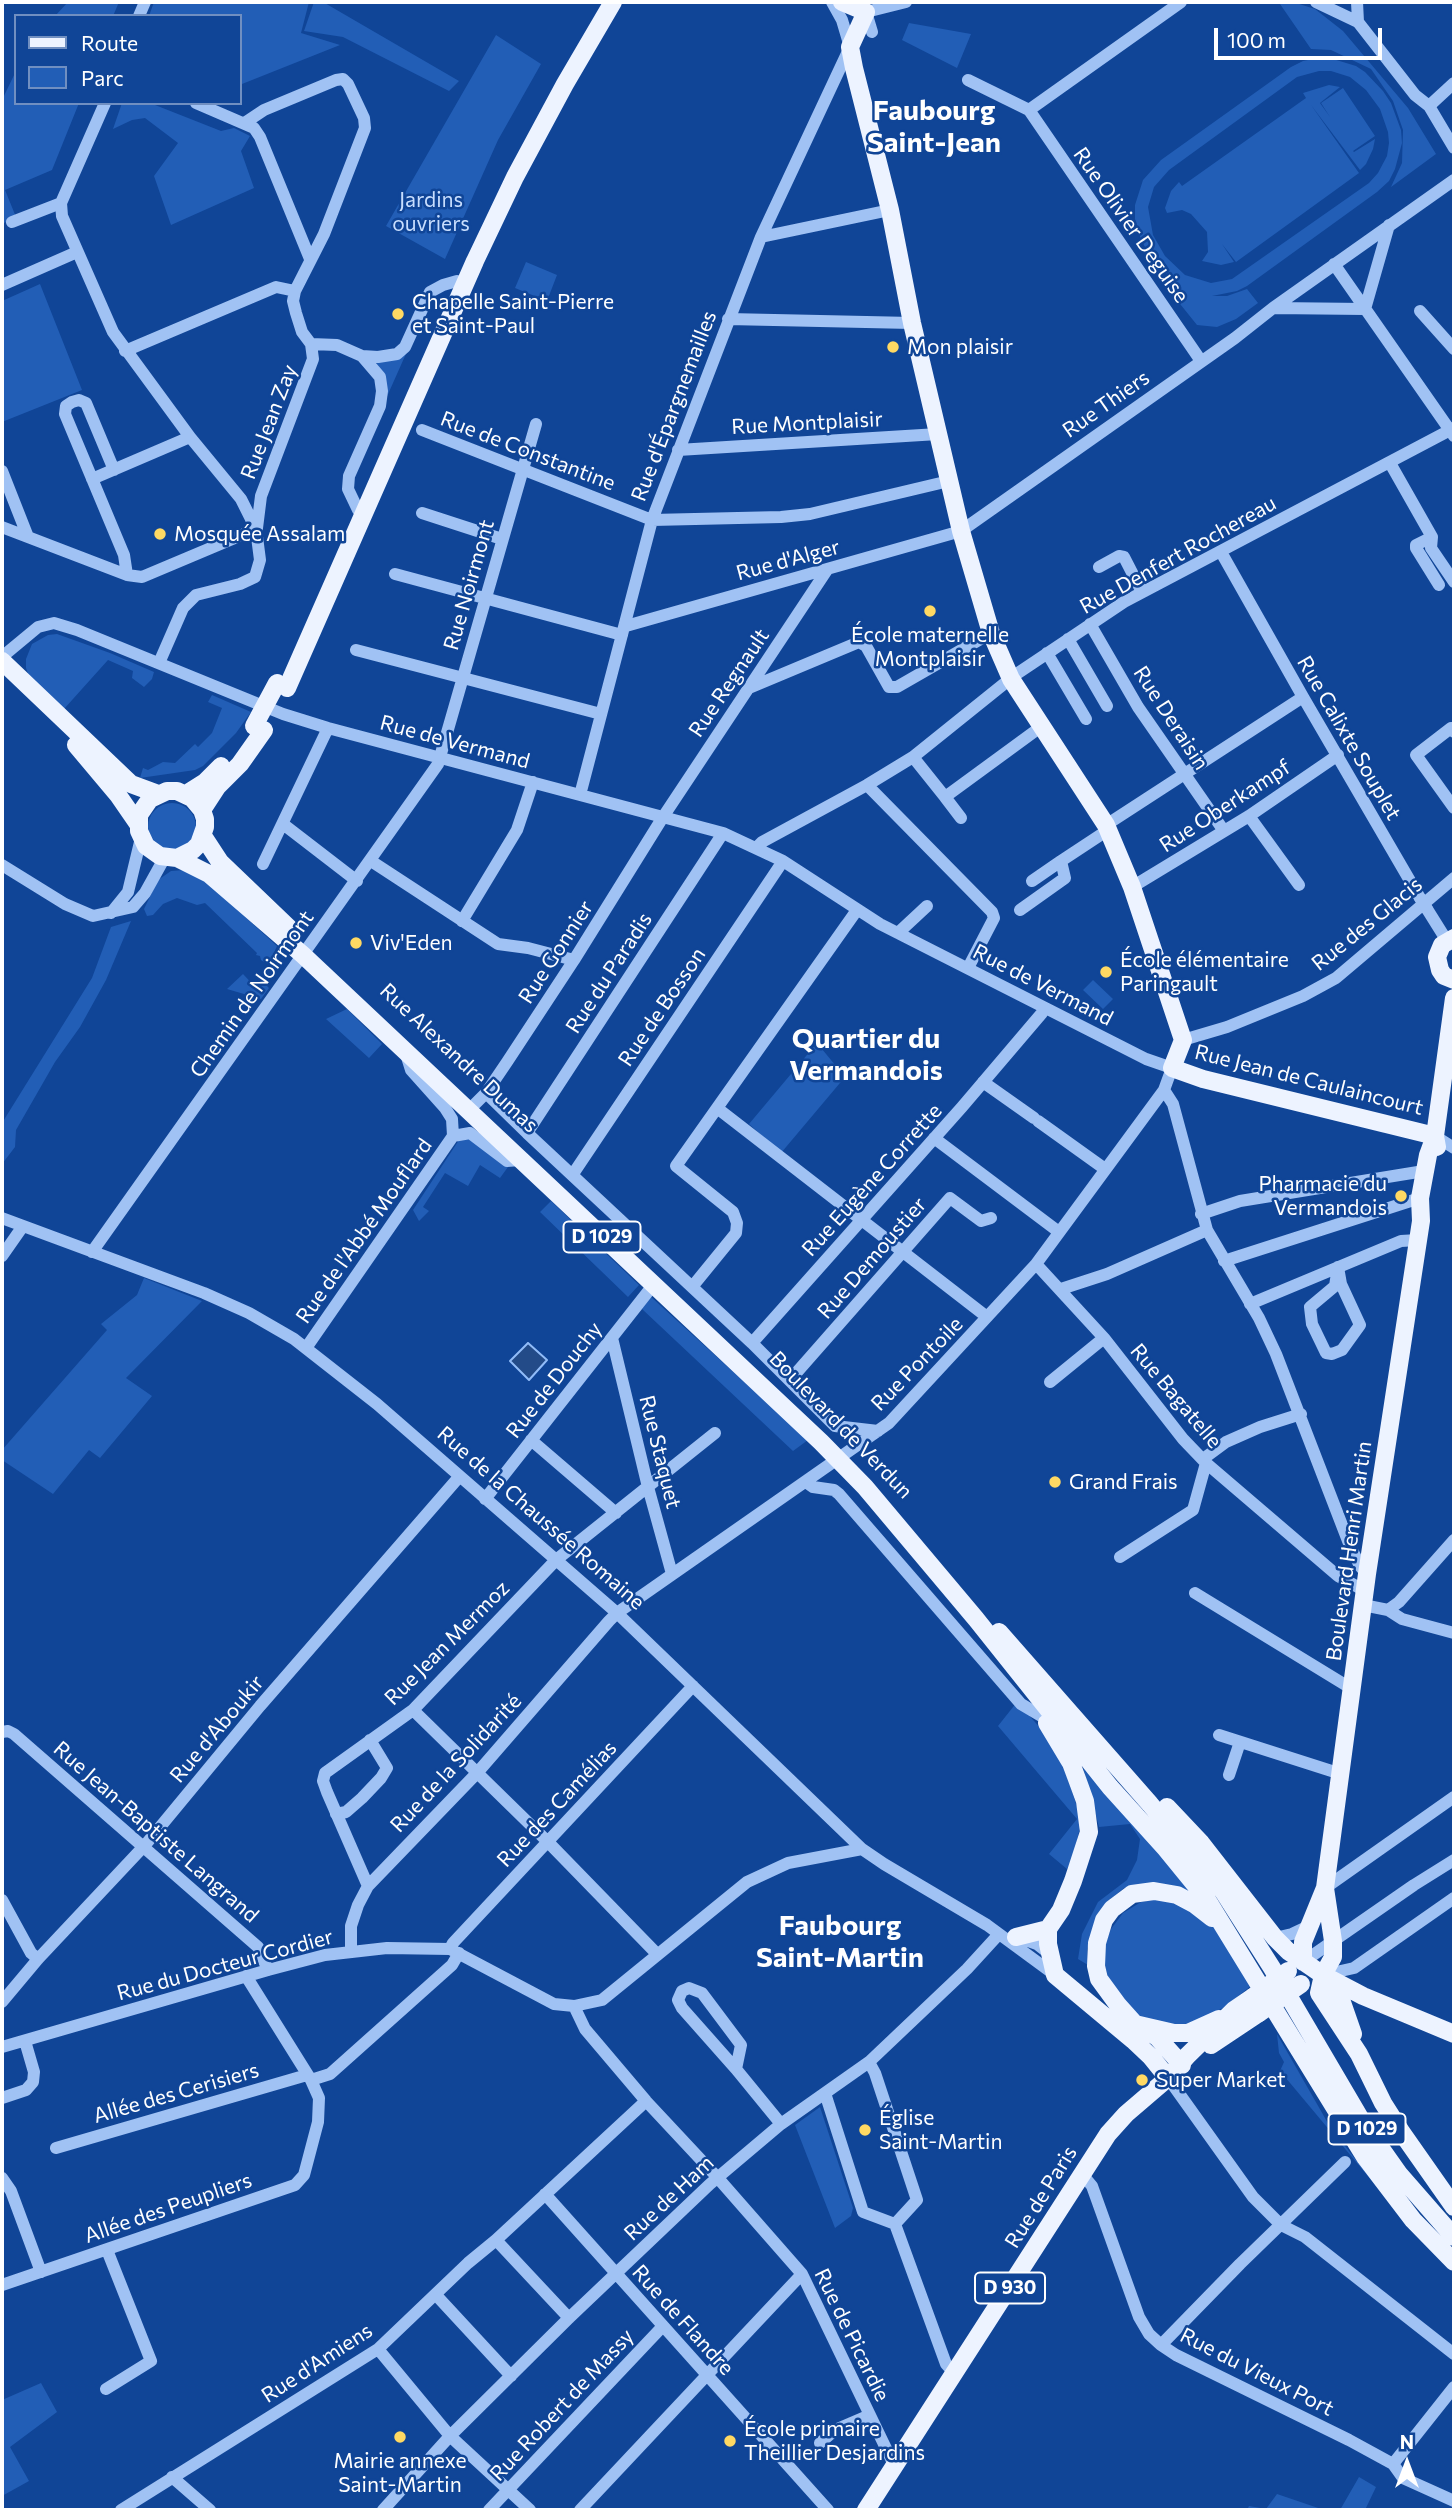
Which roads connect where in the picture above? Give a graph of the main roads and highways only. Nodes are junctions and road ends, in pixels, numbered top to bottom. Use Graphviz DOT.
graph roads {
  1 [pos="604,2"];
  2 [pos="613,2"];
  3 [pos="842,2"];
  4 [pos="869,7"];
  5 [pos="2,659"];
  6 [pos="2,676"];
  7 [pos="282,685"];
  8 [pos="259,728"];
  9 [pos="158,794"];
  10 [pos="186,794"];
  11 [pos="202,810"];
  12 [pos="140,831"];
  13 [pos="203,836"];
  14 [pos="171,858"];
  15 [pos="1451,939"];
  16 [pos="306,951"];
  17 [pos="1454,980"];
  18 [pos="1454,998"];
  19 [pos="1435,1136"];
  20 [pos="1419,1231"];
  21 [pos="657,1281"];
  22 [pos="841,1457"];
  23 [pos="1010,1663"];
  24 [pos="1040,1677"];
  25 [pos="1325,1888"];
  26 [pos="1048,1929"];
  27 [pos="1227,1931"];
  28 [pos="1008,1936"];
  29 [pos="1051,1955"];
  30 [pos="1297,1972"];
  31 [pos="1323,1975"];
  32 [pos="1256,2005"];
  33 [pos="1391,2008"];
  34 [pos="1234,2010"];
  35 [pos="1135,2024"];
  36 [pos="1351,2024"];
  37 [pos="1454,2034"];
  38 [pos="1359,2054"];
  39 [pos="1182,2064"];
  40 [pos="1168,2078"];
  41 [pos="1454,2207"];
  42 [pos="1454,2237"];
  43 [pos="1454,2262"];
  44 [pos="866,2510"];
  1 -- 7 [label="main road"];
  2 -- 7 [label="main road"];
  3 -- 4 [label="main road"];
  4 -- 19 [label="main road, Rue Jean de Caulaincourt"];
  5 -- 9 [label="main road"];
  6 -- 12 [label="main road"];
  7 -- 8 [label="main road"];
  8 -- 10 [label="main road"];
  8 -- 11 [label="main road"];
  9 -- 10 [label="main road"];
  9 -- 12 [label="main road"];
  10 -- 11 [label="main road"];
  11 -- 13 [label="main road"];
  12 -- 14 [label="main road"];
  13 -- 14 [label="main road"];
  13 -- 16 [label="main road, Rue Alexandre Dumas"];
  14 -- 16 [label="main road, D 1029"];
  15 -- 17 [label="main road"];
  16 -- 21 [label="main road, D 1029"];
  16 -- 21 [label="main road, Rue Alexandre Dumas"];
  18 -- 19 [label="main road, Boulevard Henri Martin"];
  19 -- 20 [label="main road, Boulevard Henri Martin"];
  19 -- 20 [label="main road, Boulevard Henri Martin"];
  20 -- 25 [label="main road, Boulevard Henri Martin"];
  21 -- 22 [label="main road, Boulevard de Verdun"];
  22 -- 23 [label="main road, D 1029"];
  22 -- 24 [label="main road, Boulevard de Verdun / D 1029"];
  23 -- 26 [label="main road"];
  23 -- 27 [label="main road, D 1029"];
  24 -- 30 [label="main road"];
  24 -- 42 [label="main road, D 1029"];
  25 -- 30 [label="main road, Boulevard Henri Martin"];
  25 -- 31 [label="main road, Boulevard Henri Martin"];
  26 -- 28 [label="main road"];
  26 -- 29 [label="main road"];
  27 -- 35 [label="main road"];
  27 -- 43 [label="main road, D 1029"];
  29 -- 35 [label="main road, Rue de la Chaussée Romaine"];
  29 -- 40 [label="main road, Rue de la Chaussée Romaine"];
  30 -- 31 [label="main road, D 930"];
  30 -- 32 [label="main road, D 930, bridge"];
  31 -- 33 [label="main road"];
  31 -- 36 [label="main road"];
  31 -- 38 [label="main road"];
  32 -- 34 [label="main road, Rue de Paris / D 930"];
  32 -- 39 [label="main road, Rue de Paris / D 930"];
  33 -- 36 [label="main road"];
  33 -- 37 [label="main road"];
  34 -- 35 [label="main road"];
  34 -- 39 [label="main road, Rue de Paris / D 930"];
  35 -- 39 [label="main road, Rue de la Chaussée Romaine"];
  36 -- 38 [label="main road"];
  38 -- 41 [label="main road"];
  39 -- 40 [label="main road, Rue de Paris / D 930"];
  40 -- 44 [label="main road, Rue de Paris / D 930"];
}
